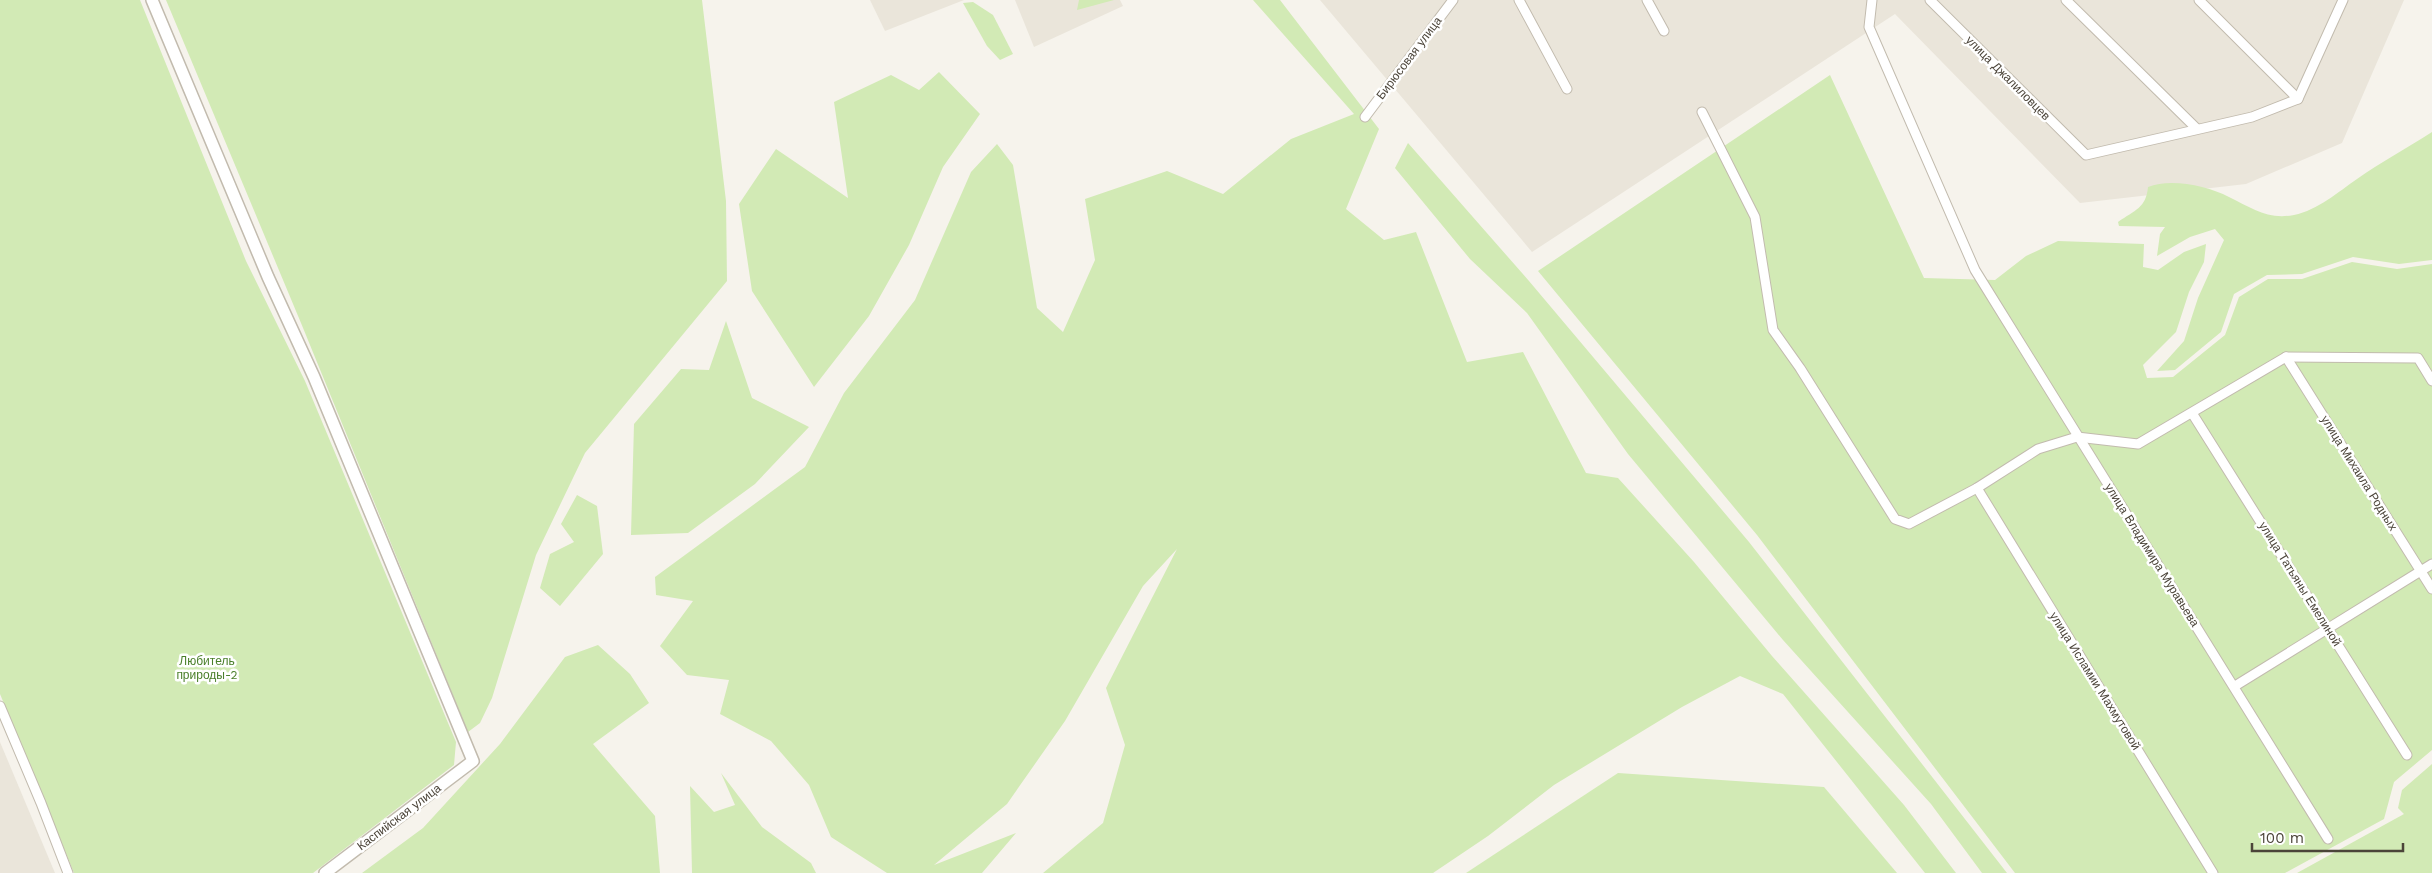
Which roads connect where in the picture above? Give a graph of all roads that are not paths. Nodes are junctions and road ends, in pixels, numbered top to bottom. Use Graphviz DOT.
graph roads {
  1 [pos="152,0"];
  2 [pos="1453,0"];
  3 [pos="1519,0"];
  4 [pos="1647,0"];
  5 [pos="1872,0"];
  6 [pos="1930,0"];
  7 [pos="2066,0"];
  8 [pos="2198,0"];
  9 [pos="2343,1"];
  10 [pos="1664,31"];
  11 [pos="1567,89"];
  12 [pos="2298,99"];
  13 [pos="1702,112"];
  14 [pos="1366,117"];
  15 [pos="2196,128"];
  16 [pos="2286,357"];
  17 [pos="2432,381"];
  18 [pos="2192,413"];
  19 [pos="2077,437"];
  20 [pos="1977,488"];
  21 [pos="2432,564"];
  22 [pos="2421,571"];
  23 [pos="2432,589"];
  24 [pos="2328,629"];
  25 [pos="2235,686"];
  26 [pos="0,706"];
  27 [pos="2407,755"];
  28 [pos="2328,839"];
  29 [pos="68,873"];
  30 [pos="325,873"];
  31 [pos="2213,873"];
  1 -- 30 [label="street, Каспийская улица"];
  2 -- 14 [label="street, Бирюсовая улица"];
  3 -- 11 [label="street"];
  4 -- 10 [label="street"];
  5 -- 19 [label="street, улица Владимира Муравьева"];
  6 -- 15 [label="street, улица Джалиловцев"];
  7 -- 15 [label="street"];
  8 -- 12 [label="street"];
  9 -- 12 [label="street"];
  12 -- 15 [label="street"];
  13 -- 20 [label="street"];
  16 -- 17 [label="street"];
  16 -- 18 [label="street"];
  16 -- 22 [label="street, улица Михаила Родных"];
  18 -- 19 [label="street"];
  18 -- 24 [label="street, улица Татьяны Емелиной"];
  19 -- 20 [label="street"];
  19 -- 25 [label="street, улица Владимира Муравьева"];
  20 -- 31 [label="street, улица Исламии Махмутовой"];
  21 -- 22 [label="street"];
  22 -- 23 [label="street, улица Михаила Родных"];
  22 -- 24 [label="street"];
  24 -- 25 [label="street"];
  24 -- 27 [label="street, улица Татьяны Емелиной"];
  25 -- 28 [label="street, улица Владимира Муравьева"];
  26 -- 29 [label="street"];
}
